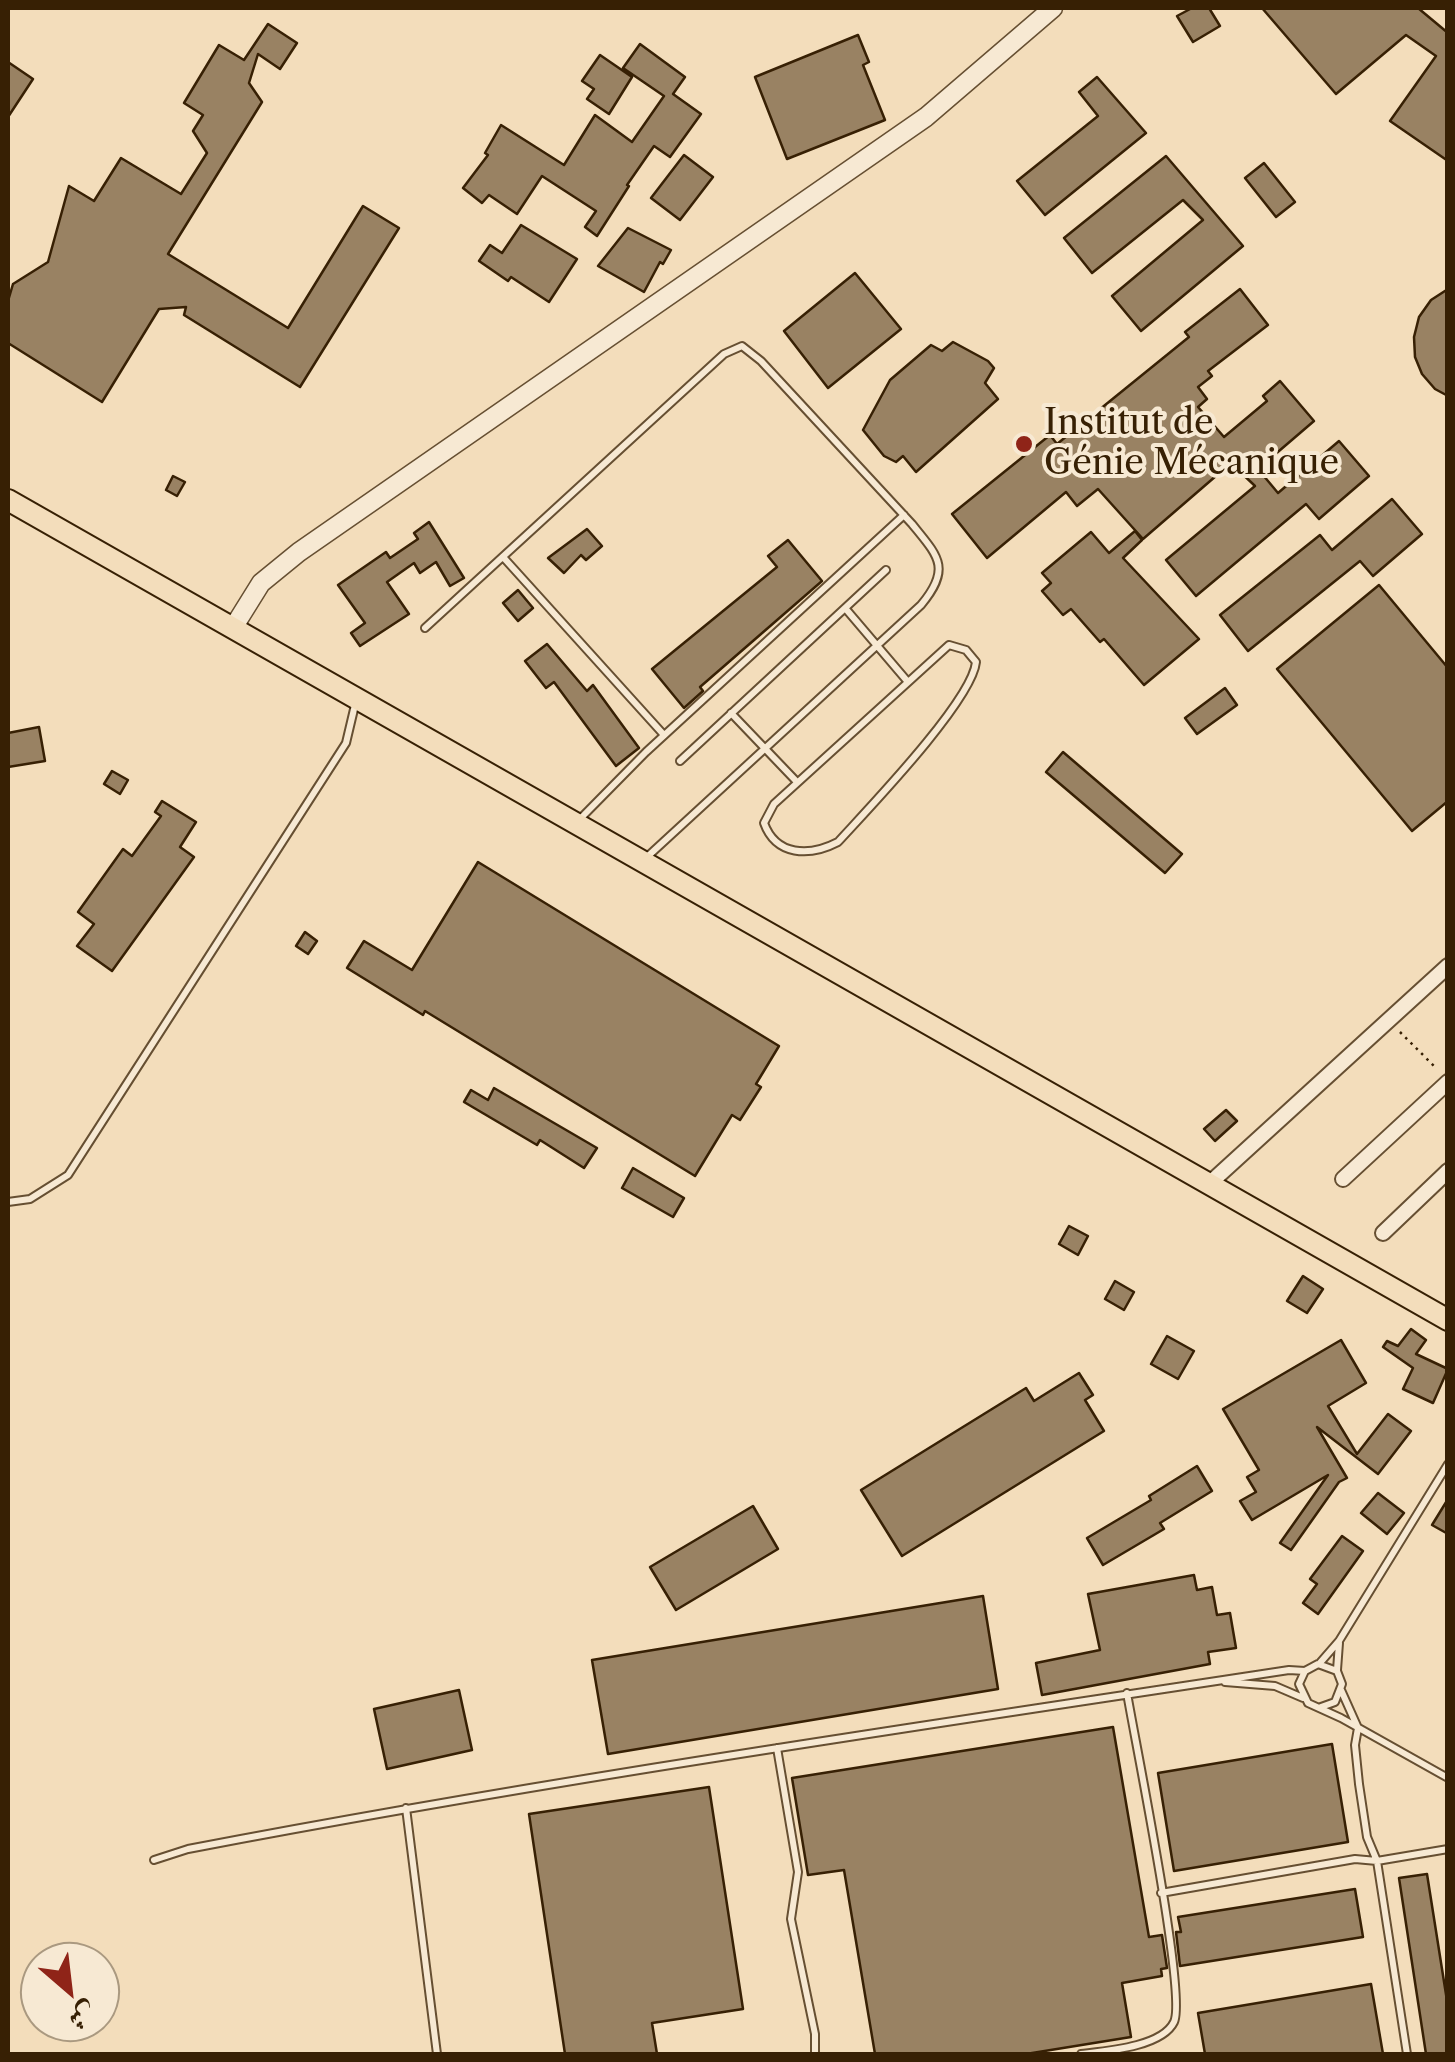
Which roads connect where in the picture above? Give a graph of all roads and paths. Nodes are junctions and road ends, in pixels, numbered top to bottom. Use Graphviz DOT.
graph roads {
  1 [pos="1054,8"];
  2 [pos="8,500"];
  3 [pos="904,515"];
  4 [pos="503,557"];
  5 [pos="886,570"];
  6 [pos="844,608"];
  7 [pos="233,628"];
  8 [pos="425,628"];
  9 [pos="876,646"];
  10 [pos="908,682"];
  11 [pos="356,698"];
  12 [pos="731,714"];
  13 [pos="664,735"];
  14 [pos="764,748"];
  15 [pos="680,761"];
  16 [pos="797,782"];
  17 [pos="576,824"];
  18 [pos="642,862"];
  19 [pos="1448,966"];
  20 [pos="1388,1020"];
  21 [pos="1448,1081"];
  22 [pos="1448,1172"];
  23 [pos="1343,1179"];
  24 [pos="1209,1184"];
  25 [pos="8,1202"];
  26 [pos="1383,1234"];
  27 [pos="1448,1320"];
  28 [pos="1448,1464"];
  29 [pos="1340,1642"];
  30 [pos="1318,1664"];
  31 [pos="1305,1671"];
  32 [pos="1337,1672"];
  33 [pos="1204,1682"];
  34 [pos="1342,1690"];
  35 [pos="1127,1693"];
  36 [pos="1303,1698"];
  37 [pos="1322,1707"];
  38 [pos="1358,1728"];
  39 [pos="777,1748"];
  40 [pos="1448,1778"];
  41 [pos="406,1808"];
  42 [pos="1448,1849"];
  43 [pos="154,1860"];
  44 [pos="1377,1861"];
  45 [pos="1161,1894"];
  46 [pos="437,2054"];
  47 [pos="815,2054"];
  48 [pos="1082,2054"];
  49 [pos="1407,2054"];
  1 -- 7 [label="street"];
  2 -- 7 [label="main road"];
  3 -- 4 [label="lane"];
  3 -- 9 [label="lane"];
  3 -- 13 [label="lane"];
  4 -- 8 [label="lane"];
  4 -- 13 [label="lane"];
  5 -- 6 [label="lane"];
  6 -- 9 [label="lane"];
  6 -- 12 [label="lane"];
  7 -- 11 [label="main road"];
  9 -- 10 [label="lane"];
  9 -- 14 [label="lane"];
  10 -- 16 [label="lane"];
  10 -- 16 [label="lane"];
  11 -- 17 [label="main road"];
  11 -- 25 [label="lane"];
  12 -- 14 [label="lane"];
  12 -- 15 [label="lane"];
  13 -- 17 [label="lane"];
  14 -- 16 [label="lane"];
  14 -- 18 [label="lane"];
  17 -- 18 [label="main road"];
  18 -- 24 [label="main road"];
  19 -- 20 [label="street"];
  20 -- 21 [label="path"];
  20 -- 24 [label="street"];
  21 -- 23 [label="street"];
  22 -- 26 [label="street"];
  24 -- 27 [label="main road"];
  28 -- 29 [label="lane"];
  29 -- 30 [label="lane"];
  29 -- 32 [label="lane"];
  30 -- 31 [label="lane"];
  30 -- 32 [label="lane"];
  31 -- 33 [label="lane"];
  31 -- 36 [label="lane"];
  32 -- 34 [label="lane"];
  33 -- 35 [label="lane"];
  33 -- 36 [label="lane"];
  34 -- 37 [label="lane"];
  34 -- 38 [label="lane"];
  35 -- 39 [label="lane"];
  35 -- 45 [label="lane"];
  36 -- 37 [label="lane"];
  37 -- 38 [label="lane"];
  38 -- 40 [label="lane"];
  38 -- 44 [label="lane"];
  39 -- 41 [label="lane"];
  39 -- 47 [label="lane"];
  41 -- 43 [label="lane"];
  41 -- 46 [label="lane"];
  42 -- 44 [label="lane"];
  44 -- 45 [label="lane"];
  44 -- 49 [label="lane"];
  45 -- 48 [label="lane"];
}
